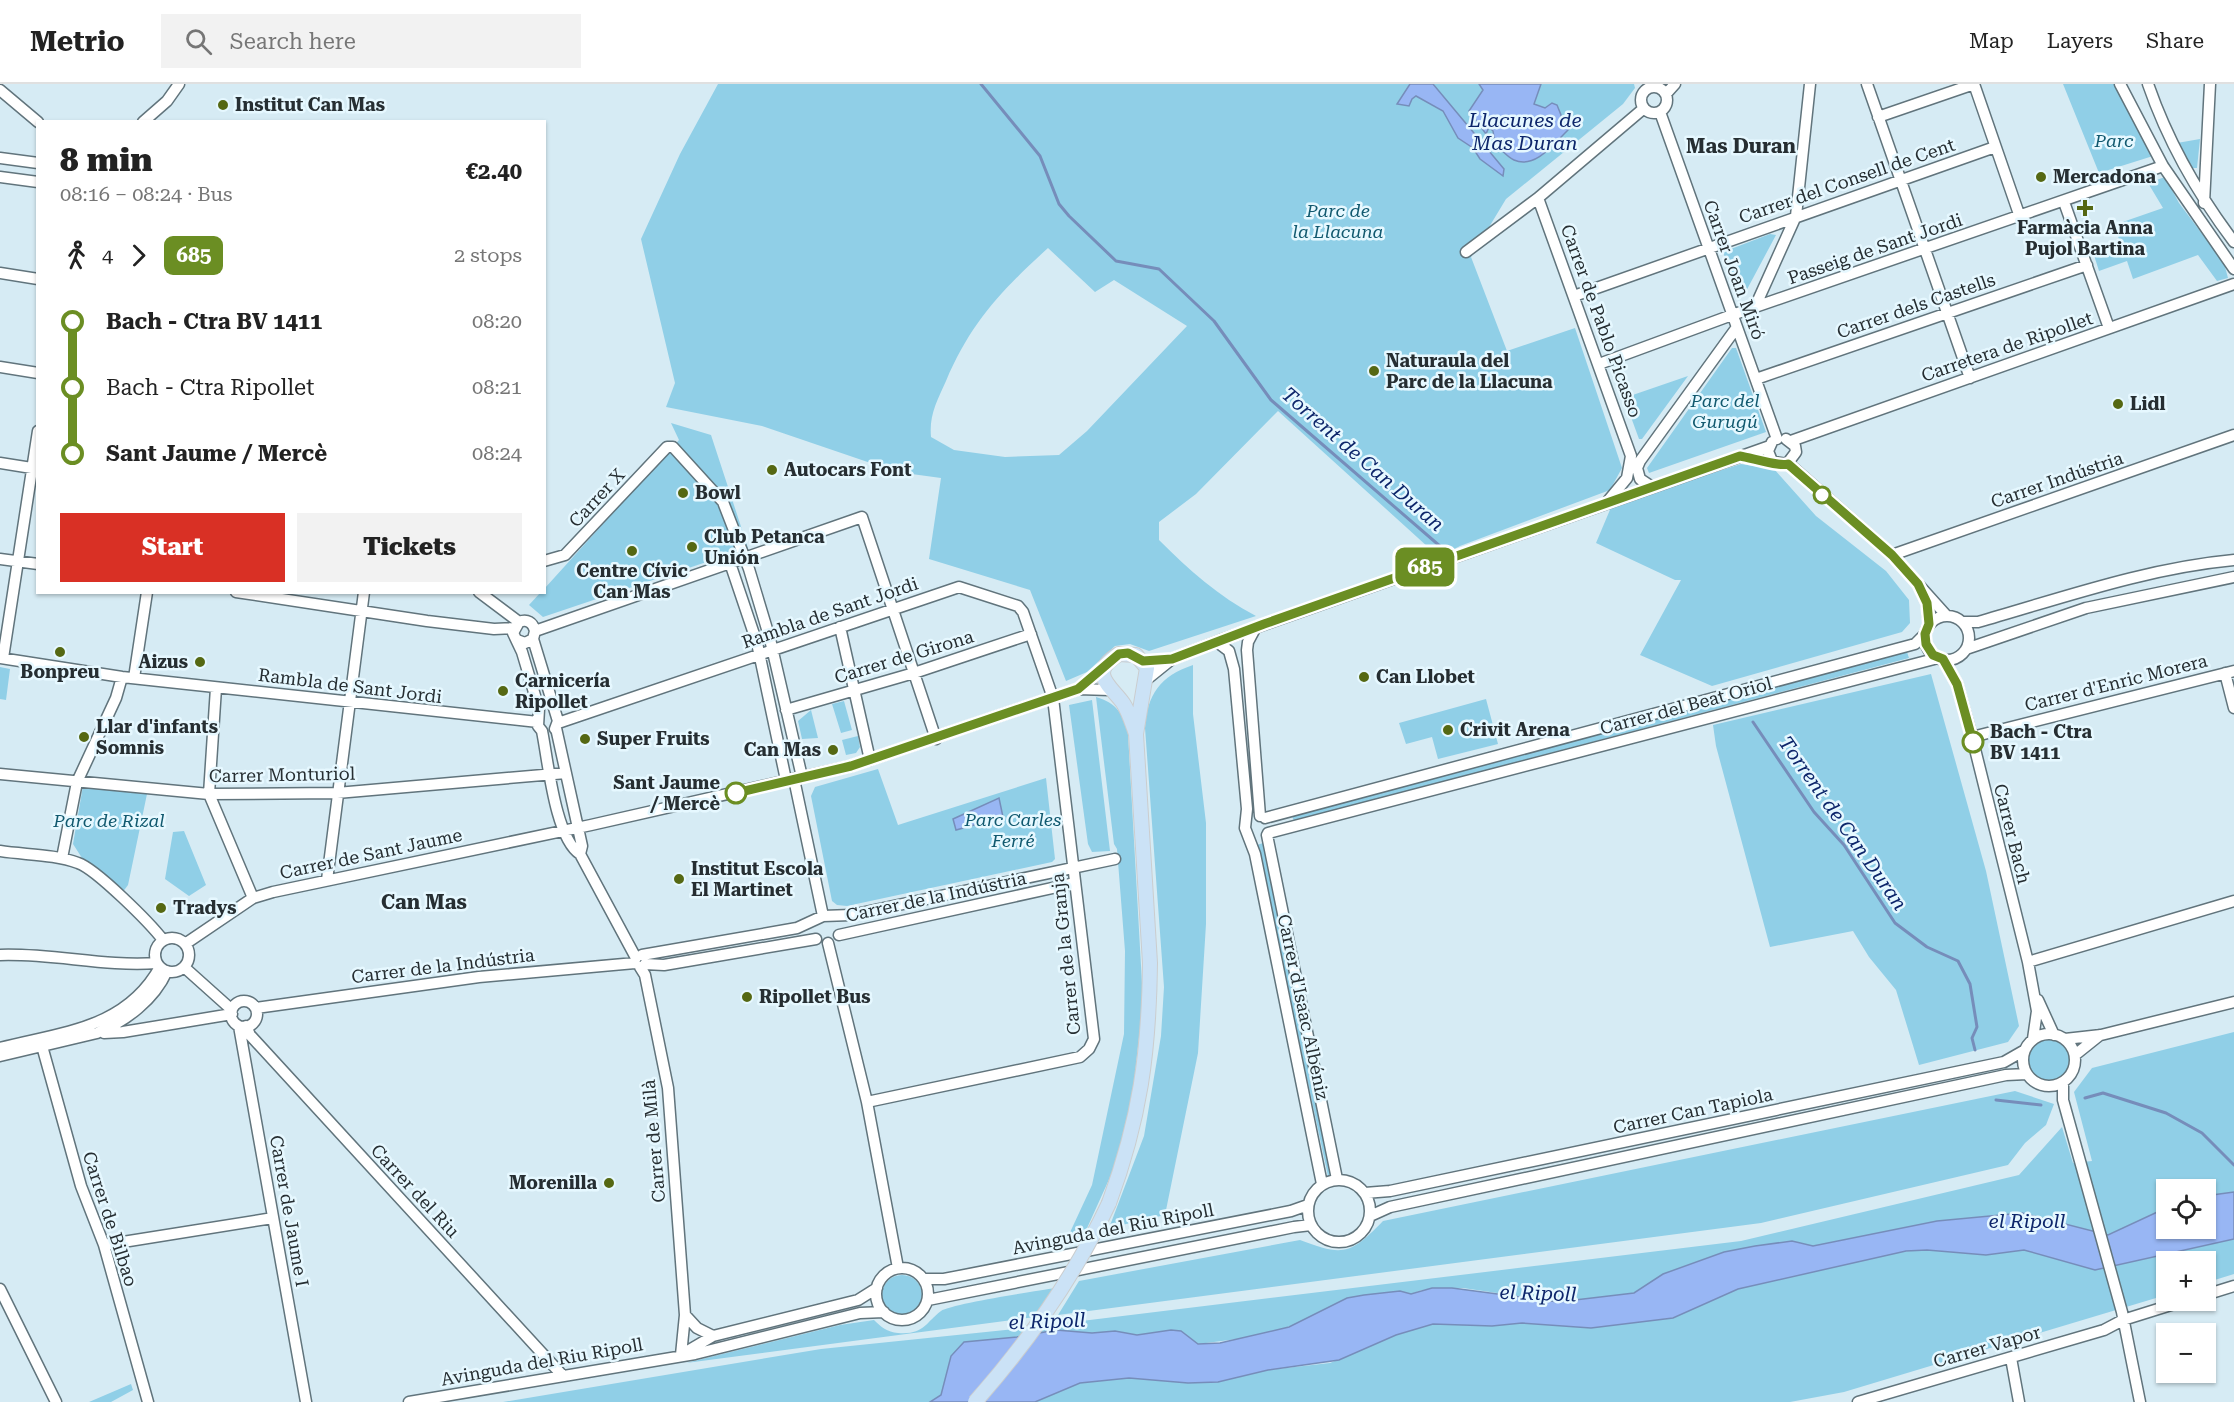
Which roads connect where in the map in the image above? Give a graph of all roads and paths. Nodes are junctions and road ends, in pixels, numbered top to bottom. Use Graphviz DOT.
graph roads {
  1 [pos="179,84"];
  2 [pos="1675,84"];
  3 [pos="1810,84"];
  4 [pos="1867,84"];
  5 [pos="1974,84"];
  6 [pos="2120,84"];
  7 [pos="2148,84"];
  8 [pos="2210,84"];
  9 [pos="1650,86"];
  10 [pos="0,90"];
  11 [pos="1666,94"];
  12 [pos="1643,109"];
  13 [pos="1660,112"];
  14 [pos="1878,117"];
  15 [pos="36,120"];
  16 [pos="146,120"];
  17 [pos="1995,147"];
  18 [pos="0,158"];
  19 [pos="36,163"];
  20 [pos="2163,166"];
  21 [pos="0,177"];
  22 [pos="1900,180"];
  23 [pos="36,182"];
  24 [pos="1538,198"];
  25 [pos="2064,202"];
  26 [pos="2204,203"];
  27 [pos="1796,216"];
  28 [pos="2020,217"];
  29 [pos="2234,242"];
  30 [pos="1708,248"];
  31 [pos="1926,249"];
  32 [pos="1466,252"];
  33 [pos="2087,265"];
  34 [pos="2234,269"];
  35 [pos="0,273"];
  36 [pos="36,279"];
  37 [pos="2230,285"];
  38 [pos="1574,296"];
  39 [pos="1755,307"];
  40 [pos="1948,311"];
  41 [pos="1732,315"];
  42 [pos="1737,327"];
  43 [pos="2109,328"];
  44 [pos="1599,364"];
  45 [pos="0,368"];
  46 [pos="36,373"];
  47 [pos="1970,378"];
  48 [pos="1756,379"];
  49 [pos="2234,435"];
  50 [pos="1791,441"];
  51 [pos="1774,443"];
  52 [pos="1740,456"];
  53 [pos="1636,458"];
  54 [pos="1772,461"];
  55 [pos="0,464"];
  56 [pos="1788,464"];
  57 [pos="35,469"];
  58 [pos="1652,487"];
  59 [pos="1608,502"];
  60 [pos="1892,555"];
  61 [pos="0,559"];
  62 [pos="744,559"];
  63 [pos="546,560"];
  64 [pos="2234,560"];
  65 [pos="18,561"];
  66 [pos="730,563"];
  67 [pos="36,564"];
  68 [pos="2234,577"];
  69 [pos="1918,584"];
  70 [pos="147,594"];
  71 [pos="250,594"];
  72 [pos="364,594"];
  73 [pos="480,594"];
  74 [pos="893,609"];
  75 [pos="362,610"];
  76 [pos="1946,615"];
  77 [pos="1962,622"];
  78 [pos="516,625"];
  79 [pos="840,627"];
  80 [pos="1256,627"];
  81 [pos="1927,629"];
  82 [pos="1031,634"];
  83 [pos="534,635"];
  84 [pos="517,640"];
  85 [pos="1217,642"];
  86 [pos="772,651"];
  87 [pos="1962,652"];
  88 [pos="760,655"];
  89 [pos="2,658"];
  90 [pos="1941,658"];
  91 [pos="1172,659"];
  92 [pos="1143,661"];
  93 [pos="1106,666"];
  94 [pos="2229,672"];
  95 [pos="914,673"];
  96 [pos="122,677"];
  97 [pos="134,678"];
  98 [pos="1957,684"];
  99 [pos="1144,685"];
  100 [pos="216,688"];
  101 [pos="1078,689"];
  102 [pos="855,691"];
  103 [pos="1113,693"];
  104 [pos="1053,698"];
  105 [pos="351,703"];
  106 [pos="2234,708"];
  107 [pos="786,710"];
  108 [pos="540,723"];
  109 [pos="557,723"];
  110 [pos="1136,734"];
  111 [pos="1972,737"];
  112 [pos="936,739"];
  113 [pos="870,760"];
  114 [pos="566,773"];
  115 [pos="0,774"];
  116 [pos="551,775"];
  117 [pos="794,778"];
  118 [pos="77,782"];
  119 [pos="337,793"];
  120 [pos="209,794"];
  121 [pos="1262,817"];
  122 [pos="1246,823"];
  123 [pos="577,826"];
  124 [pos="562,830"];
  125 [pos="1267,834"];
  126 [pos="1250,837"];
  127 [pos="0,851"];
  128 [pos="580,854"];
  129 [pos="62,858"];
  130 [pos="1115,859"];
  131 [pos="1073,867"];
  132 [pos="327,880"];
  133 [pos="1075,883"];
  134 [pos="253,898"];
  135 [pos="2234,901"];
  136 [pos="824,918"];
  137 [pos="838,935"];
  138 [pos="816,939"];
  139 [pos="163,940"];
  140 [pos="828,943"];
  141 [pos="185,944"];
  142 [pos="0,955"];
  143 [pos="640,961"];
  144 [pos="2028,962"];
  145 [pos="161,967"];
  146 [pos="184,967"];
  147 [pos="2035,992"];
  148 [pos="2234,1002"];
  149 [pos="256,1008"];
  150 [pos="232,1012"];
  151 [pos="243,1026"];
  152 [pos="98,1033"];
  153 [pos="2101,1035"];
  154 [pos="2059,1037"];
  155 [pos="2033,1040"];
  156 [pos="42,1046"];
  157 [pos="0,1047"];
  158 [pos="2025,1050"];
  159 [pos="2074,1055"];
  160 [pos="0,1056"];
  161 [pos="2027,1074"];
  162 [pos="2063,1082"];
  163 [pos="2049,1086"];
  164 [pos="2063,1100"];
  165 [pos="867,1102"];
  166 [pos="1337,1179"];
  167 [pos="1322,1184"];
  168 [pos="1365,1193"];
  169 [pos="1308,1205"];
  170 [pos="1370,1216"];
  171 [pos="273,1218"];
  172 [pos="1311,1225"];
  173 [pos="104,1245"];
  174 [pos="898,1268"];
  175 [pos="924,1279"];
  176 [pos="2234,1286"];
  177 [pos="877,1288"];
  178 [pos="0,1289"];
  179 [pos="2216,1292"];
  180 [pos="928,1300"];
  181 [pos="2156,1308"];
  182 [pos="884,1312"];
  183 [pos="685,1315"];
  184 [pos="2122,1316"];
  185 [pos="713,1336"];
  186 [pos="681,1355"];
  187 [pos="2011,1358"];
  188 [pos="562,1375"];
  189 [pos="56,1402"];
  190 [pos="148,1402"];
  191 [pos="306,1402"];
  192 [pos="410,1402"];
  193 [pos="975,1402"];
  194 [pos="1858,1402"];
  195 [pos="2019,1402"];
  196 [pos="2140,1402"];
  1 -- 16 [label="street"];
  2 -- 11 [label="street"];
  3 -- 27 [label="street"];
  4 -- 14 [label="street"];
  5 -- 14 [label="street"];
  5 -- 17 [label="street"];
  6 -- 20 [label="street"];
  7 -- 26 [label="street"];
  8 -- 26 [label="street"];
  9 -- 11 [label="street"];
  9 -- 12 [label="street"];
  10 -- 15 [label="street"];
  11 -- 13 [label="street"];
  12 -- 13 [label="street"];
  12 -- 24 [label="street"];
  13 -- 30 [label="street, Carrer Joan Miró"];
  14 -- 22 [label="street"];
  17 -- 22 [label="street, Carrer del Consell de Cent"];
  17 -- 28 [label="street"];
  18 -- 19 [label="street"];
  20 -- 25 [label="street, Passeig de Sant Jordi"];
  20 -- 34 [label="street"];
  21 -- 23 [label="street"];
  22 -- 27 [label="street, Carrer del Consell de Cent"];
  22 -- 31 [label="street"];
  24 -- 32 [label="street"];
  24 -- 38 [label="street, Carrer de Pablo Picasso"];
  25 -- 28 [label="street, Passeig de Sant Jordi"];
  25 -- 33 [label="street"];
  26 -- 29 [label="street"];
  27 -- 30 [label="street, Carrer del Consell de Cent"];
  27 -- 39 [label="street"];
  28 -- 31 [label="street, Passeig de Sant Jordi"];
  30 -- 38 [label="street, Carrer del Consell de Cent"];
  30 -- 41 [label="street, Carrer Joan Miró"];
  31 -- 39 [label="street, Passeig de Sant Jordi"];
  31 -- 40 [label="street"];
  33 -- 40 [label="street, Carrer dels Castells"];
  33 -- 43 [label="street"];
  35 -- 36 [label="street"];
  37 -- 43 [label="street, Carretera de Ripollet"];
  38 -- 44 [label="street, Carrer de Pablo Picasso"];
  39 -- 41 [label="street, Passeig de Sant Jordi"];
  40 -- 47 [label="street"];
  40 -- 48 [label="street, Carrer dels Castells"];
  41 -- 42 [label="street, Carrer Joan Miró"];
  41 -- 44 [label="street, Passeig de Sant Jordi"];
  42 -- 48 [label="street, Carrer Joan Miró"];
  42 -- 53 [label="street"];
  43 -- 47 [label="street, Carretera de Ripollet"];
  44 -- 53 [label="street, Carrer de Pablo Picasso"];
  45 -- 46 [label="street"];
  47 -- 50 [label="street, Carretera de Ripollet"];
  48 -- 51 [label="street, Carrer Joan Miró"];
  49 -- 60 [label="street, Carrer Indústria"];
  50 -- 51 [label="street"];
  50 -- 56 [label="street"];
  51 -- 52 [label="street"];
  51 -- 54 [label="street"];
  52 -- 54 [label="street"];
  52 -- 58 [label="street"];
  53 -- 58 [label="street, Carrer de Pablo Picasso"];
  53 -- 59 [label="street"];
  54 -- 56 [label="street"];
  55 -- 57 [label="street"];
  56 -- 60 [label="street"];
  57 -- 65 [label="street"];
  58 -- 59 [label="street"];
  59 -- 80 [label="street"];
  60 -- 69 [label="street"];
  61 -- 65 [label="street"];
  62 -- 63 [label="street, Carrer X"];
  62 -- 66 [label="street"];
  62 -- 74 [label="street"];
  62 -- 86 [label="street"];
  64 -- 77 [label="street"];
  65 -- 67 [label="street"];
  65 -- 89 [label="street"];
  66 -- 83 [label="street"];
  66 -- 88 [label="street"];
  68 -- 87 [label="street, Carrer del Beat Oriol"];
  69 -- 76 [label="street"];
  69 -- 81 [label="street"];
  70 -- 97 [label="street"];
  71 -- 75 [label="street"];
  72 -- 75 [label="street"];
  73 -- 78 [label="street"];
  74 -- 79 [label="street, Rambla de Sant Jordi"];
  74 -- 82 [label="street, Rambla de Sant Jordi"];
  74 -- 95 [label="street"];
  75 -- 78 [label="street"];
  75 -- 105 [label="street"];
  76 -- 77 [label="street"];
  76 -- 81 [label="street, Carrer del Beat Oriol"];
  77 -- 87 [label="street"];
  78 -- 83 [label="street"];
  78 -- 84 [label="street"];
  79 -- 86 [label="street, Rambla de Sant Jordi"];
  79 -- 102 [label="street"];
  80 -- 85 [label="street"];
  80 -- 121 [label="street, Carrer d'Isaac Albéniz"];
  81 -- 90 [label="street"];
  81 -- 121 [label="street, Carrer del Beat Oriol"];
  82 -- 95 [label="street, Carrer de Girona"];
  82 -- 104 [label="street, Rambla de Sant Jordi"];
  83 -- 84 [label="street"];
  83 -- 109 [label="street, Carrer de Milà"];
  84 -- 108 [label="street"];
  85 -- 91 [label="street"];
  85 -- 122 [label="street, Carrer d'Isaac Albéniz"];
  86 -- 88 [label="street, Rambla de Sant Jordi"];
  86 -- 107 [label="street"];
  87 -- 90 [label="street, Carrer del Beat Oriol"];
  87 -- 98 [label="street, Carrer Bach"];
  88 -- 109 [label="street, Rambla de Sant Jordi"];
  88 -- 117 [label="street"];
  89 -- 96 [label="street, Rambla de Sant Jordi"];
  90 -- 98 [label="street, Carrer Bach"];
  90 -- 125 [label="street, Carrer del Beat Oriol"];
  91 -- 92 [label="street"];
  91 -- 99 [label="street"];
  92 -- 93 [label="main road"];
  92 -- 99 [label="main road"];
  93 -- 101 [label="street, Carrer de Sant Jaume"];
  93 -- 103 [label="main road"];
  94 -- 106 [label="street"];
  94 -- 111 [label="street, Carrer d'Enric Morera"];
  95 -- 102 [label="street, Carrer de Girona"];
  95 -- 112 [label="street"];
  96 -- 97 [label="street, Rambla de Sant Jordi"];
  96 -- 118 [label="street"];
  97 -- 100 [label="street, Rambla de Sant Jordi"];
  98 -- 111 [label="street, Carrer Bach"];
  99 -- 103 [label="main road"];
  99 -- 110 [label="main road"];
  100 -- 105 [label="street, Rambla de Sant Jordi"];
  100 -- 120 [label="street"];
  101 -- 103 [label="street, Carrer de Sant Jaume"];
  101 -- 104 [label="street, Carrer de Sant Jaume"];
  102 -- 107 [label="street, Carrer de Girona"];
  102 -- 113 [label="street"];
  103 -- 110 [label="main road"];
  104 -- 112 [label="street, Carrer de Sant Jaume"];
  104 -- 131 [label="street, Carrer de la Granja"];
  105 -- 108 [label="street, Rambla de Sant Jordi"];
  105 -- 119 [label="street"];
  107 -- 117 [label="street"];
  108 -- 109 [label="street"];
  108 -- 109 [label="street"];
  108 -- 116 [label="street"];
  109 -- 114 [label="street, Carrer de Milà"];
  110 -- 193 [label="main road, bridge"];
  111 -- 144 [label="street, Carrer Bach"];
  112 -- 113 [label="street, Carrer de Sant Jaume"];
  113 -- 117 [label="street, Carrer de Sant Jaume"];
  114 -- 116 [label="street, Carrer Monturiol"];
  114 -- 123 [label="street, Carrer de Milà"];
  115 -- 118 [label="street, Carrer Monturiol"];
  116 -- 119 [label="street, Carrer Monturiol"];
  116 -- 124 [label="street"];
  117 -- 123 [label="street, Carrer de Sant Jaume"];
  117 -- 136 [label="street"];
  118 -- 120 [label="street, Carrer Monturiol"];
  118 -- 129 [label="street"];
  119 -- 120 [label="street, Carrer Monturiol"];
  119 -- 132 [label="street"];
  120 -- 134 [label="street"];
  121 -- 122 [label="street"];
  121 -- 125 [label="street, Carrer d'Isaac Albéniz"];
  122 -- 126 [label="street, Carrer d'Isaac Albéniz"];
  123 -- 124 [label="street, Carrer de Sant Jaume"];
  123 -- 128 [label="street, Carrer de Milà"];
  124 -- 128 [label="street, Carrer de Milà"];
  124 -- 132 [label="street, Carrer de Sant Jaume"];
  125 -- 126 [label="street"];
  125 -- 166 [label="street, Carrer d'Isaac Albéniz"];
  126 -- 167 [label="street, Carrer d'Isaac Albéniz"];
  127 -- 129 [label="street"];
  128 -- 143 [label="street, Carrer de Milà"];
  129 -- 139 [label="street"];
  130 -- 131 [label="street, Carrer de la Indústria"];
  131 -- 133 [label="street, Carrer de la Granja"];
  131 -- 136 [label="street, Carrer de la Indústria"];
  132 -- 134 [label="street, Carrer de Sant Jaume"];
  133 -- 137 [label="street, Carrer de la Indústria"];
  133 -- 165 [label="street, Carrer de la Granja"];
  134 -- 141 [label="street, Carrer de Sant Jaume"];
  135 -- 144 [label="street"];
  136 -- 137 [label="street"];
  136 -- 138 [label="street"];
  136 -- 143 [label="street, Carrer de la Indústria"];
  137 -- 140 [label="street"];
  138 -- 140 [label="street"];
  138 -- 143 [label="street, Carrer de la Indústria"];
  139 -- 141 [label="street"];
  139 -- 145 [label="street"];
  140 -- 165 [label="street"];
  141 -- 146 [label="street"];
  142 -- 145 [label="street"];
  143 -- 149 [label="street, Carrer de la Indústria"];
  143 -- 183 [label="street, Carrer de Milà"];
  144 -- 147 [label="street, Carrer Bach"];
  145 -- 146 [label="street"];
  145 -- 152 [label="street"];
  145 -- 157 [label="street"];
  146 -- 150 [label="street"];
  147 -- 154 [label="street, Carrer Bach"];
  147 -- 155 [label="street, Carrer Bach"];
  148 -- 153 [label="street"];
  149 -- 150 [label="street"];
  149 -- 151 [label="street"];
  150 -- 151 [label="street"];
  150 -- 152 [label="street"];
  151 -- 171 [label="street, Carrer de Jaume I"];
  151 -- 188 [label="street, Carrer del Riu"];
  152 -- 156 [label="street"];
  153 -- 154 [label="street"];
  153 -- 159 [label="street"];
  154 -- 155 [label="street"];
  154 -- 159 [label="street"];
  155 -- 158 [label="street"];
  156 -- 160 [label="street"];
  156 -- 173 [label="street, Carrer de Bilbao"];
  158 -- 161 [label="street"];
  158 -- 168 [label="street, Carrer Can Tapiola"];
  159 -- 162 [label="street"];
  161 -- 163 [label="street"];
  161 -- 170 [label="street, Carrer Can Tapiola"];
  162 -- 163 [label="street"];
  162 -- 164 [label="street"];
  163 -- 164 [label="street"];
  164 -- 184 [label="street"];
  165 -- 174 [label="street"];
  166 -- 167 [label="street"];
  166 -- 168 [label="street"];
  167 -- 169 [label="street"];
  168 -- 170 [label="street"];
  169 -- 172 [label="street"];
  169 -- 175 [label="street, Avinguda del Riu Ripoll"];
  170 -- 172 [label="street"];
  171 -- 173 [label="street"];
  171 -- 191 [label="street, Carrer de Jaume I"];
  172 -- 180 [label="street, Avinguda del Riu Ripoll"];
  173 -- 190 [label="street, Carrer de Bilbao"];
  174 -- 175 [label="street"];
  174 -- 177 [label="street"];
  175 -- 180 [label="street"];
  176 -- 179 [label="street"];
  177 -- 182 [label="street"];
  177 -- 185 [label="street, Avinguda del Riu Ripoll"];
  178 -- 189 [label="street"];
  180 -- 182 [label="street"];
  181 -- 184 [label="street, Carrer Vapor"];
  182 -- 186 [label="street, Avinguda del Riu Ripoll"];
  183 -- 185 [label="street"];
  183 -- 186 [label="street, Carrer de Milà"];
  184 -- 187 [label="street, Carrer Vapor"];
  184 -- 196 [label="street"];
  185 -- 186 [label="street, Avinguda del Riu Ripoll"];
  186 -- 188 [label="street, Avinguda del Riu Ripoll"];
  187 -- 194 [label="street, Carrer Vapor"];
  187 -- 195 [label="street"];
  188 -- 192 [label="street, Avinguda del Riu Ripoll"];
}
